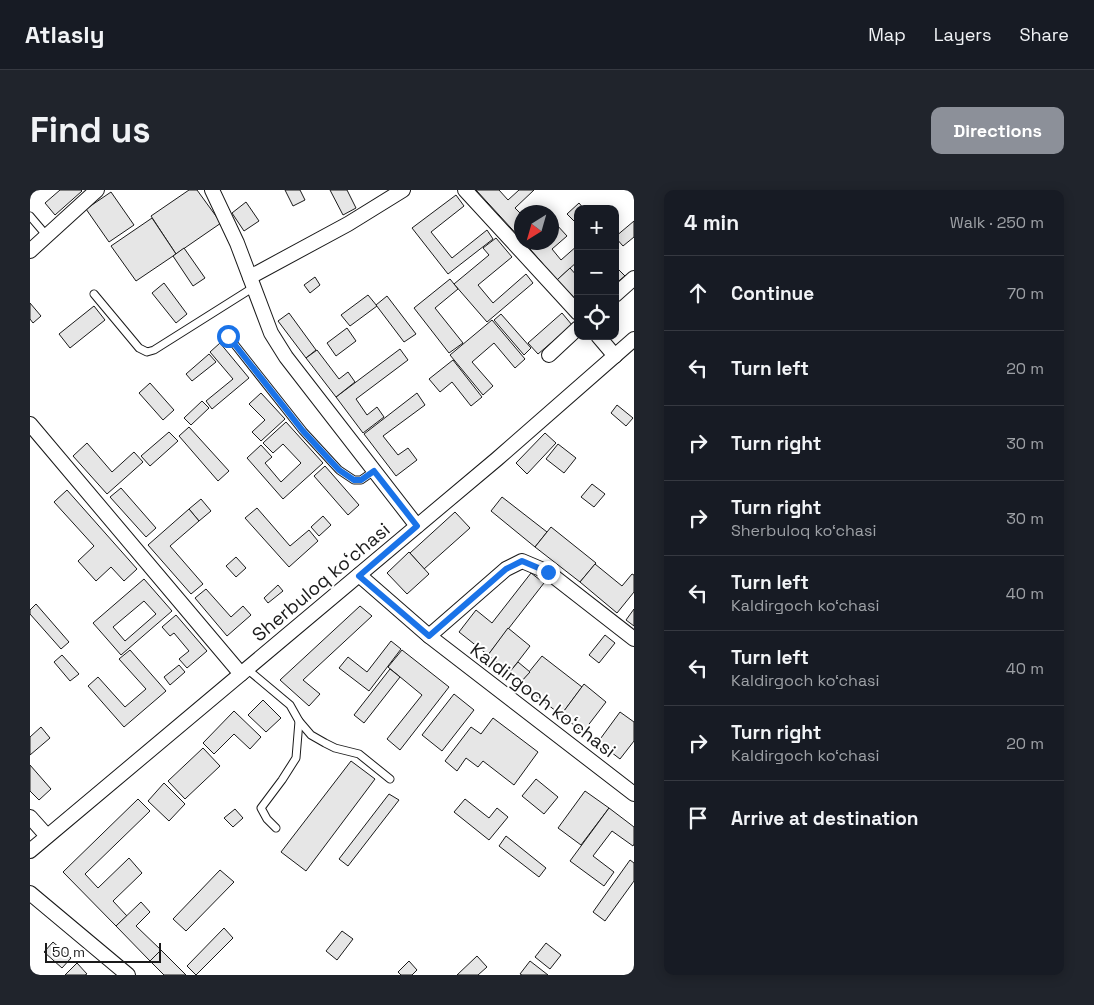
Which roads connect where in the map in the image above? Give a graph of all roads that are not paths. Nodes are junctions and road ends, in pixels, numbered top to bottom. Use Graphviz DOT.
graph roads {
  1 [pos="97,190"];
  2 [pos="212,190"];
  3 [pos="403,190"];
  4 [pos="465,190"];
  5 [pos="30,216"];
  6 [pos="47,236"];
  7 [pos="30,251"];
  8 [pos="634,278"];
  9 [pos="252,282"];
  10 [pos="619,291"];
  11 [pos="94,294"];
  12 [pos="574,309"];
  13 [pos="574,331"];
  14 [pos="228,336"];
  15 [pos="601,340"];
  16 [pos="634,340"];
  17 [pos="548,354"];
  18 [pos="615,356"];
  19 [pos="30,424"];
  20 [pos="374,471"];
  21 [pos="417,526"];
  22 [pos="359,576"];
  23 [pos="429,636"];
  24 [pos="634,639"];
  25 [pos="244,671"];
  26 [pos="299,721"];
  27 [pos="390,779"];
  28 [pos="634,794"];
  29 [pos="30,817"];
  30 [pos="276,828"];
  31 [pos="47,836"];
  32 [pos="30,851"];
  33 [pos="30,893"];
  34 [pos="128,975"];
  1 -- 6 [label="street"];
  2 -- 9 [label="street"];
  3 -- 9 [label="street"];
  4 -- 12 [label="street"];
  5 -- 6 [label="lane"];
  6 -- 7 [label="street"];
  8 -- 10 [label="street"];
  9 -- 11 [label="lane"];
  9 -- 20 [label="street"];
  13 -- 17 [label="street"];
  14 -- 20 [label="lane"];
  15 -- 18 [label="street"];
  16 -- 18 [label="street, Sherbuloq koʻchasi"];
  18 -- 21 [label="street, Sherbuloq koʻchasi"];
  19 -- 25 [label="street"];
  20 -- 21 [label="street"];
  21 -- 22 [label="street, Sherbuloq koʻchasi"];
  22 -- 23 [label="street, Kaldirgoch koʻchasi"];
  22 -- 25 [label="street, Sherbuloq koʻchasi"];
  23 -- 24 [label="street"];
  23 -- 28 [label="street, Kaldirgoch koʻchasi"];
  25 -- 26 [label="lane"];
  25 -- 31 [label="street, Sherbuloq koʻchasi"];
  26 -- 27 [label="lane"];
  26 -- 30 [label="lane"];
  29 -- 31 [label="street"];
  31 -- 32 [label="street, Sherbuloq koʻchasi"];
  33 -- 34 [label="street"];
}
